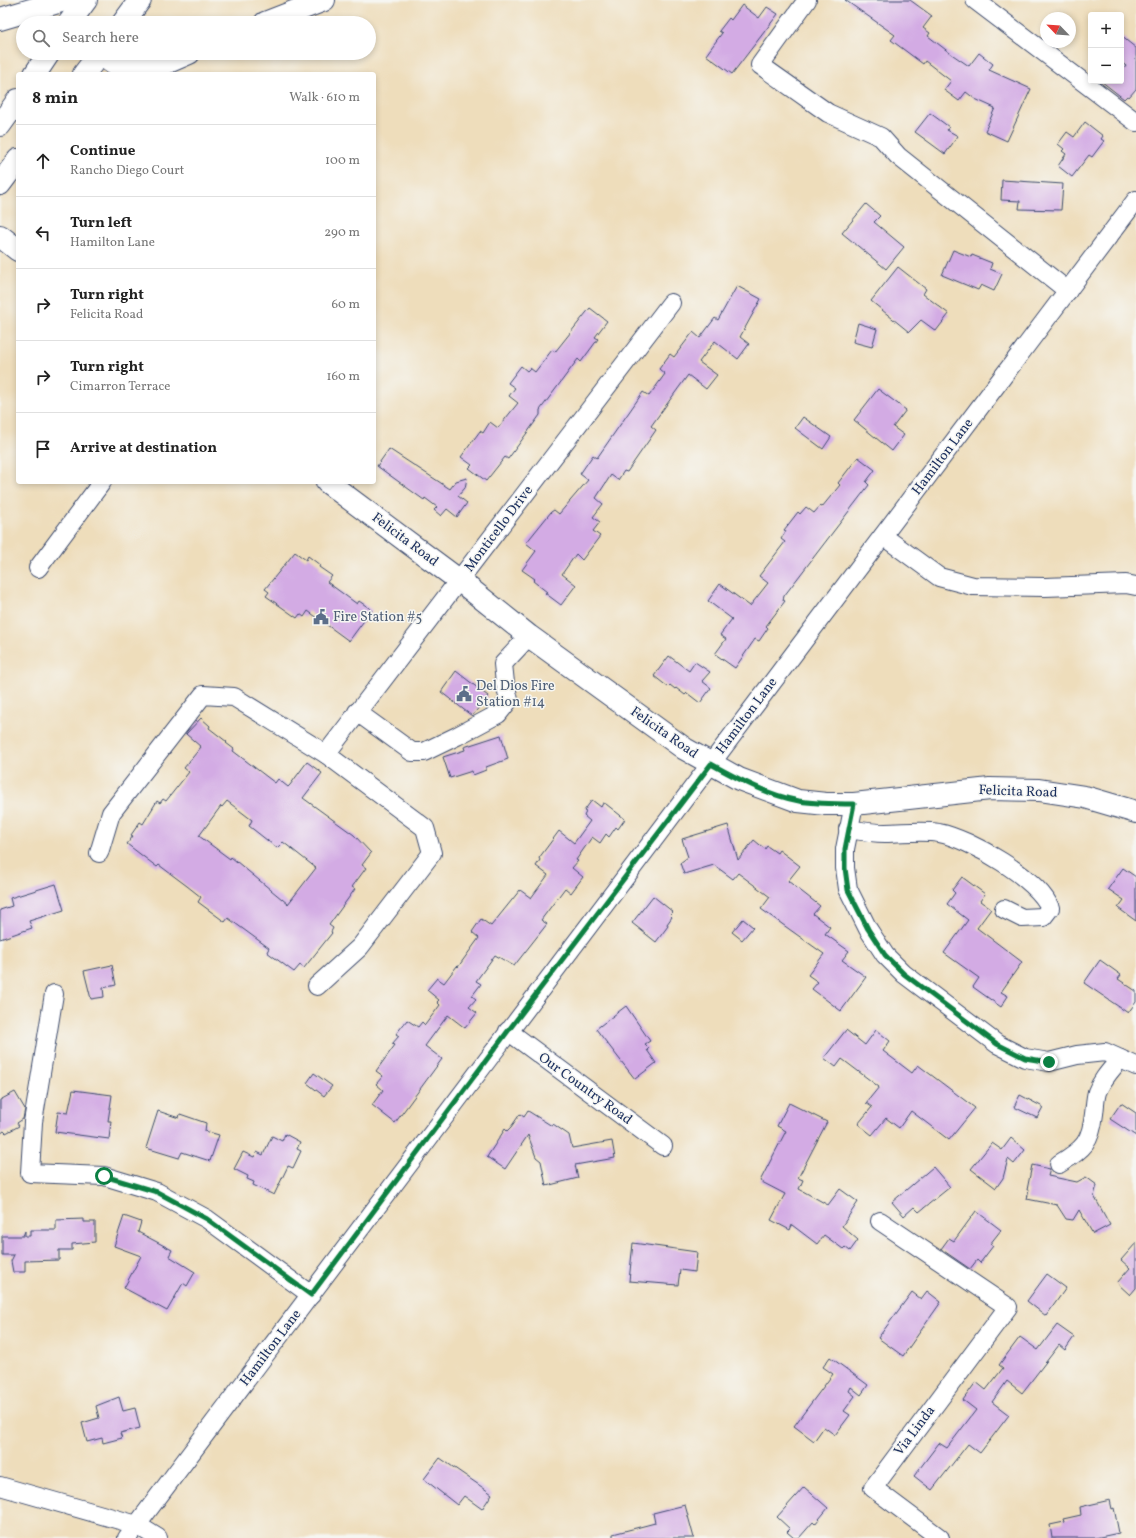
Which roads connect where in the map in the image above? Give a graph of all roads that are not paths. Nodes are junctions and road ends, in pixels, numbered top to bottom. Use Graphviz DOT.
graph roads {
  1 [pos="86,0"];
  2 [pos="140,0"];
  3 [pos="324,0"];
  4 [pos="807,0"];
  5 [pos="975,0"];
  6 [pos="56,3"];
  7 [pos="74,16"];
  8 [pos="128,16"];
  9 [pos="283,16"];
  10 [pos="0,19"];
  11 [pos="44,60"];
  12 [pos="94,60"];
  13 [pos="109,60"];
  14 [pos="172,60"];
  15 [pos="148,70"];
  16 [pos="36,72"];
  17 [pos="85,72"];
  18 [pos="16,103"];
  19 [pos="1136,122"];
  20 [pos="0,125"];
  21 [pos="16,163"];
  22 [pos="0,184"];
  23 [pos="1136,201"];
  24 [pos="0,236"];
  25 [pos="16,248"];
  26 [pos="1068,291"];
  27 [pos="671,303"];
  28 [pos="101,484"];
  29 [pos="330,484"];
  30 [pos="883,536"];
  31 [pos="38,568"];
  32 [pos="460,580"];
  33 [pos="1136,586"];
  34 [pos="529,636"];
  35 [pos="357,712"];
  36 [pos="326,754"];
  37 [pos="711,764"];
  38 [pos="854,804"];
  39 [pos="1136,812"];
  40 [pos="848,829"];
  41 [pos="100,853"];
  42 [pos="1004,909"];
  43 [pos="317,986"];
  44 [pos="54,994"];
  45 [pos="508,1031"];
  46 [pos="1128,1062"];
  47 [pos="663,1146"];
  48 [pos="1059,1164"];
  49 [pos="880,1221"];
  50 [pos="311,1295"];
  51 [pos="0,1486"];
  52 [pos="132,1532"];
  53 [pos="158,1538"];
  54 [pos="940,1538"];
  1 -- 7 [label="main road"];
  2 -- 8 [label="main road"];
  3 -- 9 [label="main road"];
  4 -- 26 [label="street"];
  5 -- 19 [label="street"];
  6 -- 10 [label="main road"];
  11 -- 16 [label="main road"];
  12 -- 17 [label="main road"];
  13 -- 15 [label="main road"];
  14 -- 15 [label="main road"];
  18 -- 20 [label="main road"];
  21 -- 22 [label="main road"];
  23 -- 26 [label="street, Hamilton Lane"];
  24 -- 25 [label="main road"];
  26 -- 30 [label="street, Hamilton Lane"];
  27 -- 32 [label="street, Monticello Drive"];
  28 -- 31 [label="street"];
  29 -- 32 [label="main road, Felicita Road"];
  30 -- 33 [label="street"];
  30 -- 37 [label="street, Hamilton Lane"];
  32 -- 34 [label="main road, Felicita Road"];
  32 -- 35 [label="street, Monticello Drive"];
  34 -- 35 [label="street"];
  34 -- 37 [label="main road, Felicita Road"];
  35 -- 36 [label="street, Monticello Drive"];
  36 -- 41 [label="street"];
  36 -- 43 [label="street"];
  37 -- 38 [label="main road, Felicita Road"];
  37 -- 45 [label="street, Hamilton Lane"];
  38 -- 39 [label="main road, Felicita Road"];
  38 -- 40 [label="street"];
  40 -- 42 [label="street"];
  40 -- 46 [label="street"];
  44 -- 50 [label="street"];
  45 -- 47 [label="street, Our Country Road"];
  45 -- 50 [label="street, Hamilton Lane"];
  46 -- 48 [label="street"];
  49 -- 54 [label="street, Via Linda"];
  50 -- 52 [label="street, Hamilton Lane"];
  51 -- 52 [label="street"];
  52 -- 53 [label="street"];
}
